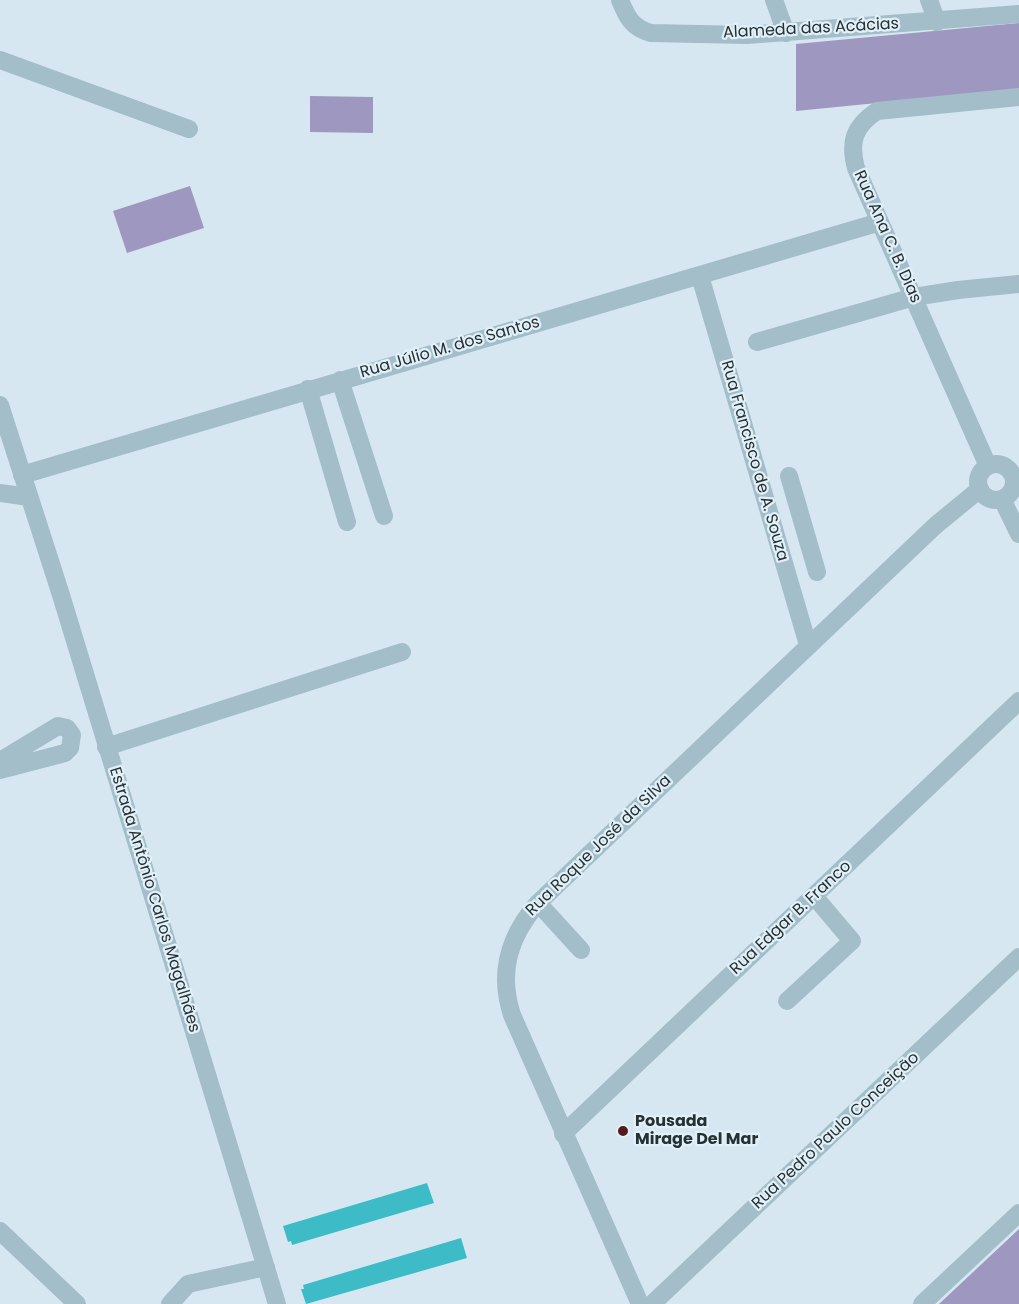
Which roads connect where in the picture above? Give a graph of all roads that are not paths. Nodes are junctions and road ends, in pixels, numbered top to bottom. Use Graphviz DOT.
graph roads {
  1 [pos="620,0"];
  2 [pos="774,0"];
  3 [pos="929,0"];
  4 [pos="1019,14"];
  5 [pos="937,22"];
  6 [pos="786,33"];
  7 [pos="0,60"];
  8 [pos="1019,97"];
  9 [pos="189,129"];
  10 [pos="880,222"];
  11 [pos="700,276"];
  12 [pos="1019,284"];
  13 [pos="914,297"];
  14 [pos="757,342"];
  15 [pos="340,380"];
  16 [pos="308,389"];
  17 [pos="0,405"];
  18 [pos="988,466"];
  19 [pos="1015,473"];
  20 [pos="22,475"];
  21 [pos="789,476"];
  22 [pos="980,489"];
  23 [pos="0,493"];
  24 [pos="29,497"];
  25 [pos="1002,499"];
  26 [pos="384,516"];
  27 [pos="347,522"];
  28 [pos="1019,534"];
  29 [pos="812,554"];
  30 [pos="784,562"];
  31 [pos="817,572"];
  32 [pos="808,645"];
  33 [pos="402,652"];
  34 [pos="1019,701"];
  35 [pos="100,727"];
  36 [pos="72,735"];
  37 [pos="106,747"];
  38 [pos="0,761"];
  39 [pos="0,770"];
  40 [pos="814,896"];
  41 [pos="538,903"];
  42 [pos="581,950"];
  43 [pos="1019,957"];
  44 [pos="787,1001"];
  45 [pos="563,1134"];
  46 [pos="1019,1213"];
  47 [pos="0,1231"];
  48 [pos="266,1267"];
  49 [pos="76,1304"];
  50 [pos="170,1304"];
  51 [pos="277,1304"];
  52 [pos="639,1304"];
  53 [pos="652,1304"];
  54 [pos="922,1304"];
  1 -- 6 [label="street, Alameda das Acácias"];
  2 -- 6 [label="street"];
  3 -- 5 [label="street"];
  4 -- 5 [label="street, Alameda das Acácias"];
  5 -- 6 [label="street, Alameda das Acácias"];
  7 -- 9 [label="street"];
  8 -- 10 [label="street, Rua Ana C. B. Dias"];
  10 -- 11 [label="street, Rua Júlio M. dos Santos"];
  10 -- 13 [label="street, Rua Ana C. B. Dias"];
  11 -- 15 [label="street, Rua Júlio M. dos Santos"];
  11 -- 30 [label="street, Rua Francisco de A. Souza"];
  12 -- 13 [label="street"];
  13 -- 14 [label="street"];
  13 -- 18 [label="street, Rua Ana C. B. Dias"];
  15 -- 16 [label="street, Rua Júlio M. dos Santos"];
  15 -- 26 [label="street"];
  16 -- 20 [label="street, Rua Júlio M. dos Santos"];
  16 -- 27 [label="street"];
  17 -- 20 [label="street, Estrada Antônio Carlos Magalhães"];
  18 -- 19 [label="street"];
  18 -- 22 [label="street"];
  19 -- 25 [label="street"];
  20 -- 24 [label="street, Estrada Antônio Carlos Magalhães"];
  21 -- 29 [label="street"];
  22 -- 25 [label="street"];
  22 -- 32 [label="street, Rua Roque José da Silva"];
  23 -- 24 [label="street"];
  24 -- 35 [label="street, Estrada Antônio Carlos Magalhães"];
  25 -- 28 [label="street"];
  29 -- 30 [label="street"];
  29 -- 31 [label="street"];
  30 -- 32 [label="street, Rua Francisco de A. Souza"];
  32 -- 41 [label="street, Rua Roque José da Silva"];
  33 -- 37 [label="street"];
  34 -- 40 [label="street, Rua Edgar B. Franco"];
  35 -- 36 [label="street"];
  35 -- 37 [label="street, Estrada Antônio Carlos Magalhães"];
  36 -- 38 [label="street"];
  36 -- 39 [label="street"];
  37 -- 48 [label="street, Estrada Antônio Carlos Magalhães"];
  40 -- 44 [label="street"];
  40 -- 45 [label="street, Rua Edgar B. Franco"];
  41 -- 42 [label="street"];
  41 -- 45 [label="street, Rua Roque José da Silva"];
  43 -- 53 [label="street, Rua Pedro Paulo Conceição"];
  45 -- 52 [label="street, Rua Roque José da Silva"];
  46 -- 54 [label="street"];
  47 -- 49 [label="street"];
  48 -- 50 [label="street"];
  48 -- 51 [label="street, Estrada Antônio Carlos Magalhães"];
}
